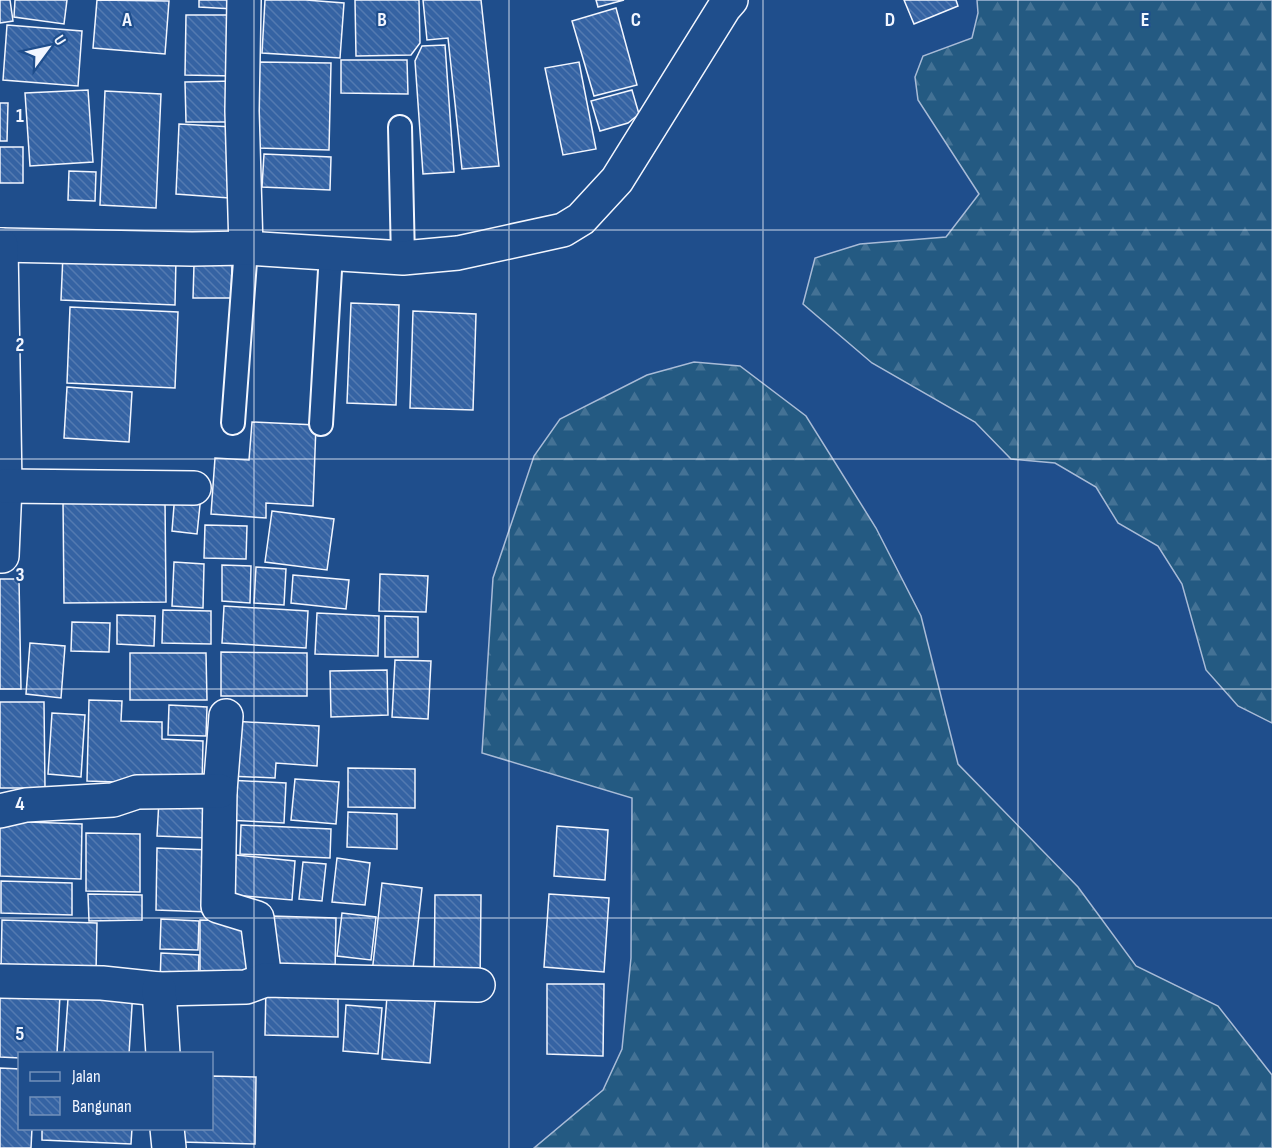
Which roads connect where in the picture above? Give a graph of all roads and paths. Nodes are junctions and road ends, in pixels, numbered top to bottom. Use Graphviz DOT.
graph roads {
  1 [pos="244,0"];
  2 [pos="731,0"];
  3 [pos="400,127"];
  4 [pos="0,245"];
  5 [pos="246,248"];
  6 [pos="331,252"];
  7 [pos="403,258"];
  8 [pos="233,423"];
  9 [pos="321,424"];
  10 [pos="5,486"];
  11 [pos="194,488"];
  12 [pos="2,556"];
  13 [pos="226,716"];
  14 [pos="220,791"];
  15 [pos="0,812"];
  16 [pos="265,980"];
  17 [pos="0,981"];
  18 [pos="478,985"];
  19 [pos="159,989"];
  20 [pos="163,1052"];
  21 [pos="167,1130"];
  22 [pos="169,1148"];
  1 -- 5 [label="street"];
  2 -- 7 [label="street"];
  3 -- 7 [label="lane"];
  4 -- 5 [label="street"];
  4 -- 10 [label="street"];
  5 -- 6 [label="street"];
  5 -- 8 [label="lane"];
  6 -- 7 [label="street"];
  6 -- 9 [label="lane"];
  10 -- 11 [label="street"];
  10 -- 12 [label="street"];
  13 -- 14 [label="street"];
  14 -- 15 [label="street"];
  14 -- 16 [label="street"];
  16 -- 18 [label="street"];
  16 -- 19 [label="street"];
  17 -- 19 [label="street"];
  19 -- 20 [label="street"];
  21 -- 22 [label="street"];
}
